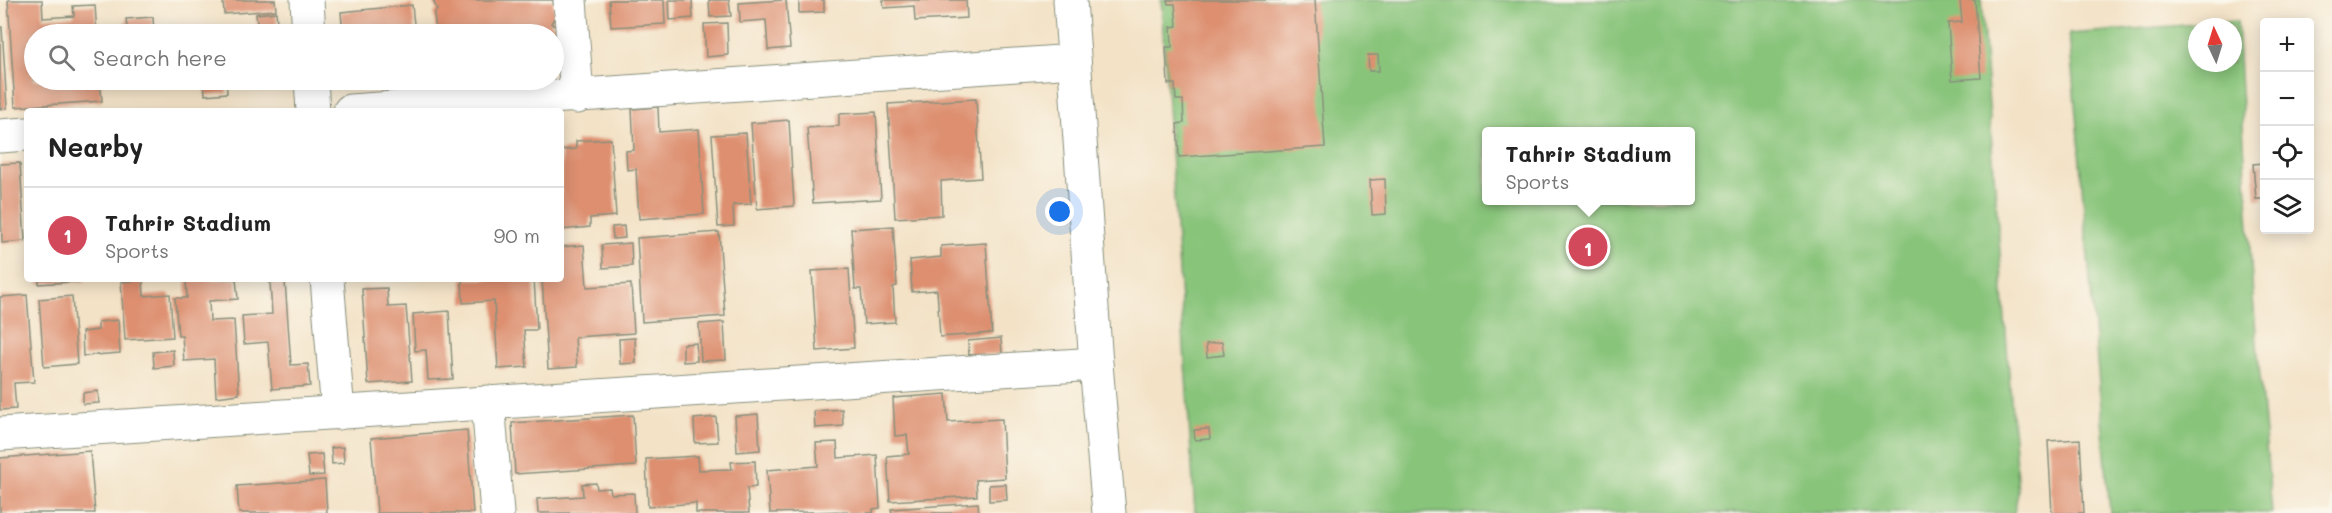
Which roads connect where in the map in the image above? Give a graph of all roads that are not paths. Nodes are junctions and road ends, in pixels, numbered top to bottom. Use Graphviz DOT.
graph roads {
  1 [pos="307,0"];
  2 [pos="570,0"];
  3 [pos="1070,0"];
  4 [pos="308,24"];
  5 [pos="1074,61"];
  6 [pos="312,90"];
  7 [pos="577,97"];
  8 [pos="313,108"];
  9 [pos="399,108"];
  10 [pos="24,134"];
  11 [pos="0,136"];
  12 [pos="327,282"];
  13 [pos="1096,364"];
  14 [pos="488,402"];
  15 [pos="338,413"];
  16 [pos="0,434"];
  17 [pos="496,513"];
  18 [pos="1109,513"];
  1 -- 4 [label="street"];
  2 -- 7 [label="street"];
  3 -- 5 [label="street"];
  5 -- 7 [label="street"];
  5 -- 13 [label="street"];
  6 -- 8 [label="street"];
  7 -- 9 [label="street"];
  10 -- 11 [label="street"];
  12 -- 15 [label="street"];
  13 -- 14 [label="street"];
  13 -- 18 [label="street"];
  14 -- 15 [label="street"];
  14 -- 17 [label="street"];
  15 -- 16 [label="street"];
}
